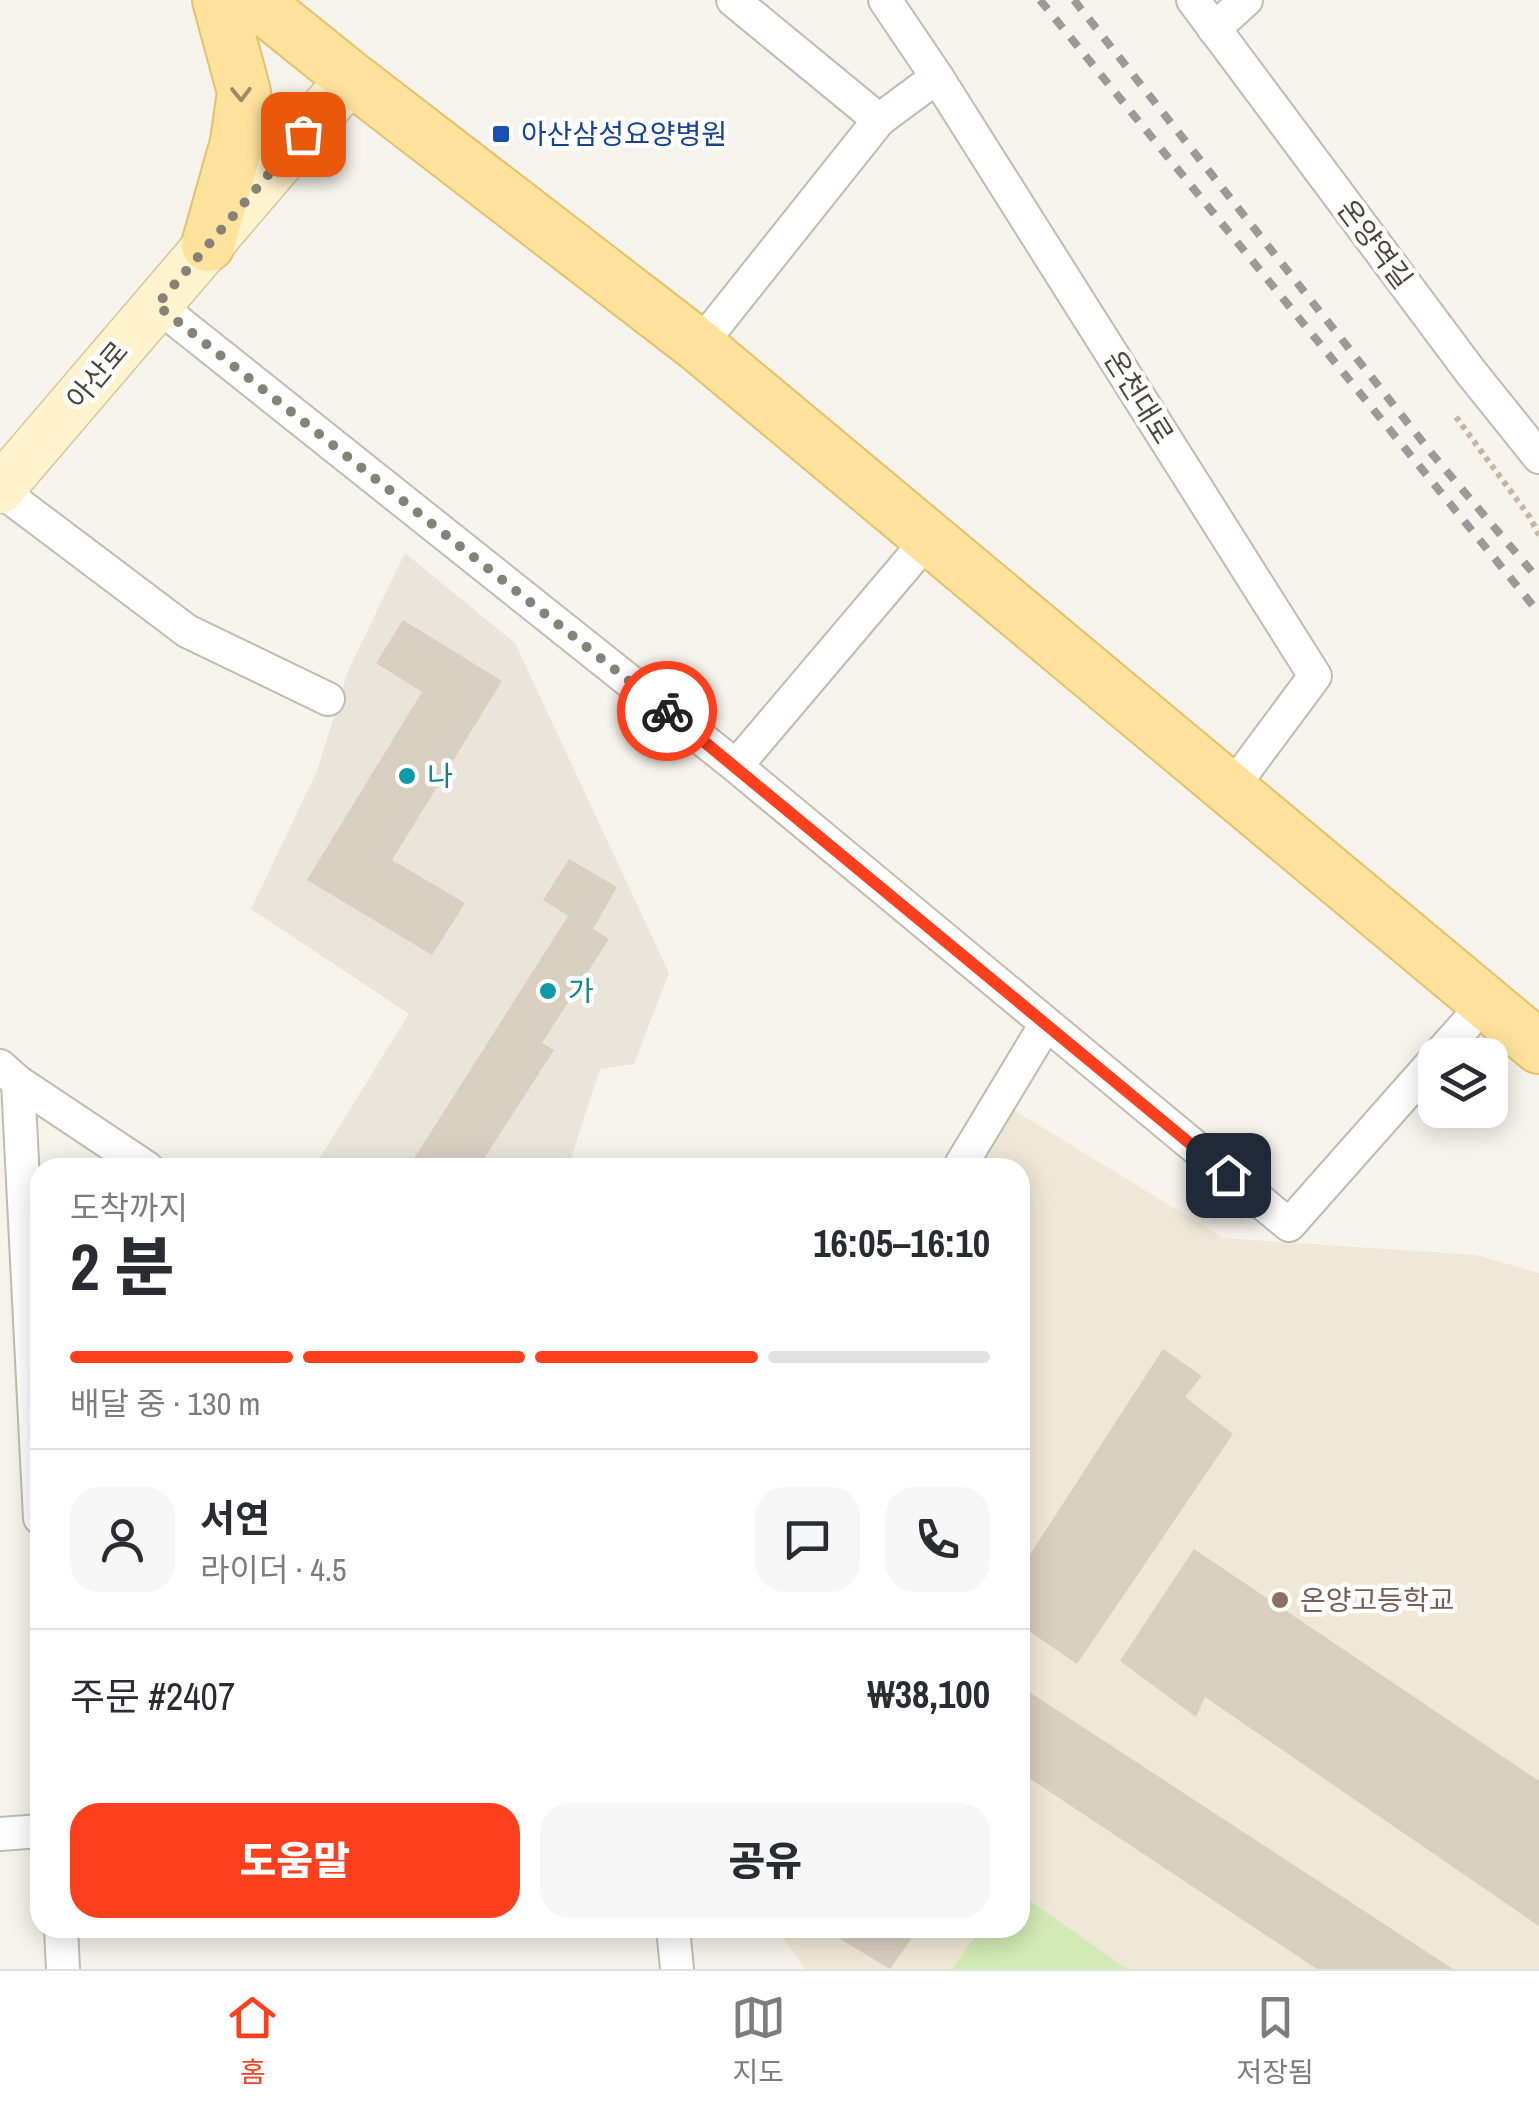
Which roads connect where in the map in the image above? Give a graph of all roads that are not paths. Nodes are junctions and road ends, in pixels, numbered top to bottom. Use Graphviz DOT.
graph roads {
  1 [pos="220,0"];
  2 [pos="254,0"];
  3 [pos="733,0"];
  4 [pos="885,0"];
  5 [pos="1193,0"];
  6 [pos="1246,0"];
  7 [pos="1214,29"];
  8 [pos="937,77"];
  9 [pos="350,78"];
  10 [pos="879,120"];
  11 [pos="208,245"];
  12 [pos="157,305"];
  13 [pos="699,346"];
  14 [pos="1539,458"];
  15 [pos="0,489"];
  16 [pos="930,537"];
  17 [pos="328,699"];
  18 [pos="736,766"];
  19 [pos="1231,789"];
  20 [pos="1486,1002"];
  21 [pos="1046,1024"];
  22 [pos="1454,1038"];
  23 [pos="1539,1047"];
  24 [pos="9,1074"];
  25 [pos="1418,1079"];
  26 [pos="132,1158"];
  27 [pos="965,1158"];
  28 [pos="30,1375"];
  29 [pos="30,1832"];
  30 [pos="0,1834"];
  31 [pos="61,1938"];
  32 [pos="674,1938"];
  33 [pos="63,1969"];
  34 [pos="677,1969"];
  1 -- 11 [label="main road, one-way"];
  2 -- 9 [label="main road"];
  3 -- 10 [label="street"];
  4 -- 8 [label="street, 온천대로"];
  5 -- 7 [label="street, 온양역길"];
  6 -- 7 [label="street"];
  7 -- 14 [label="street, 온양역길"];
  8 -- 10 [label="street"];
  8 -- 19 [label="street, 온천대로"];
  9 -- 11 [label="street, 아산로"];
  9 -- 13 [label="main road"];
  10 -- 13 [label="street"];
  11 -- 12 [label="street, 아산로"];
  12 -- 15 [label="street, 아산로"];
  12 -- 18 [label="street"];
  13 -- 16 [label="main road"];
  15 -- 17 [label="street"];
  16 -- 18 [label="street"];
  16 -- 19 [label="main road"];
  18 -- 21 [label="street"];
  19 -- 20 [label="main road"];
  20 -- 22 [label="street"];
  20 -- 23 [label="main road"];
  21 -- 25 [label="street"];
  21 -- 27 [label="street"];
  24 -- 26 [label="street"];
  24 -- 28 [label="street"];
  29 -- 30 [label="street"];
  31 -- 33 [label="street"];
  32 -- 34 [label="street"];
}
